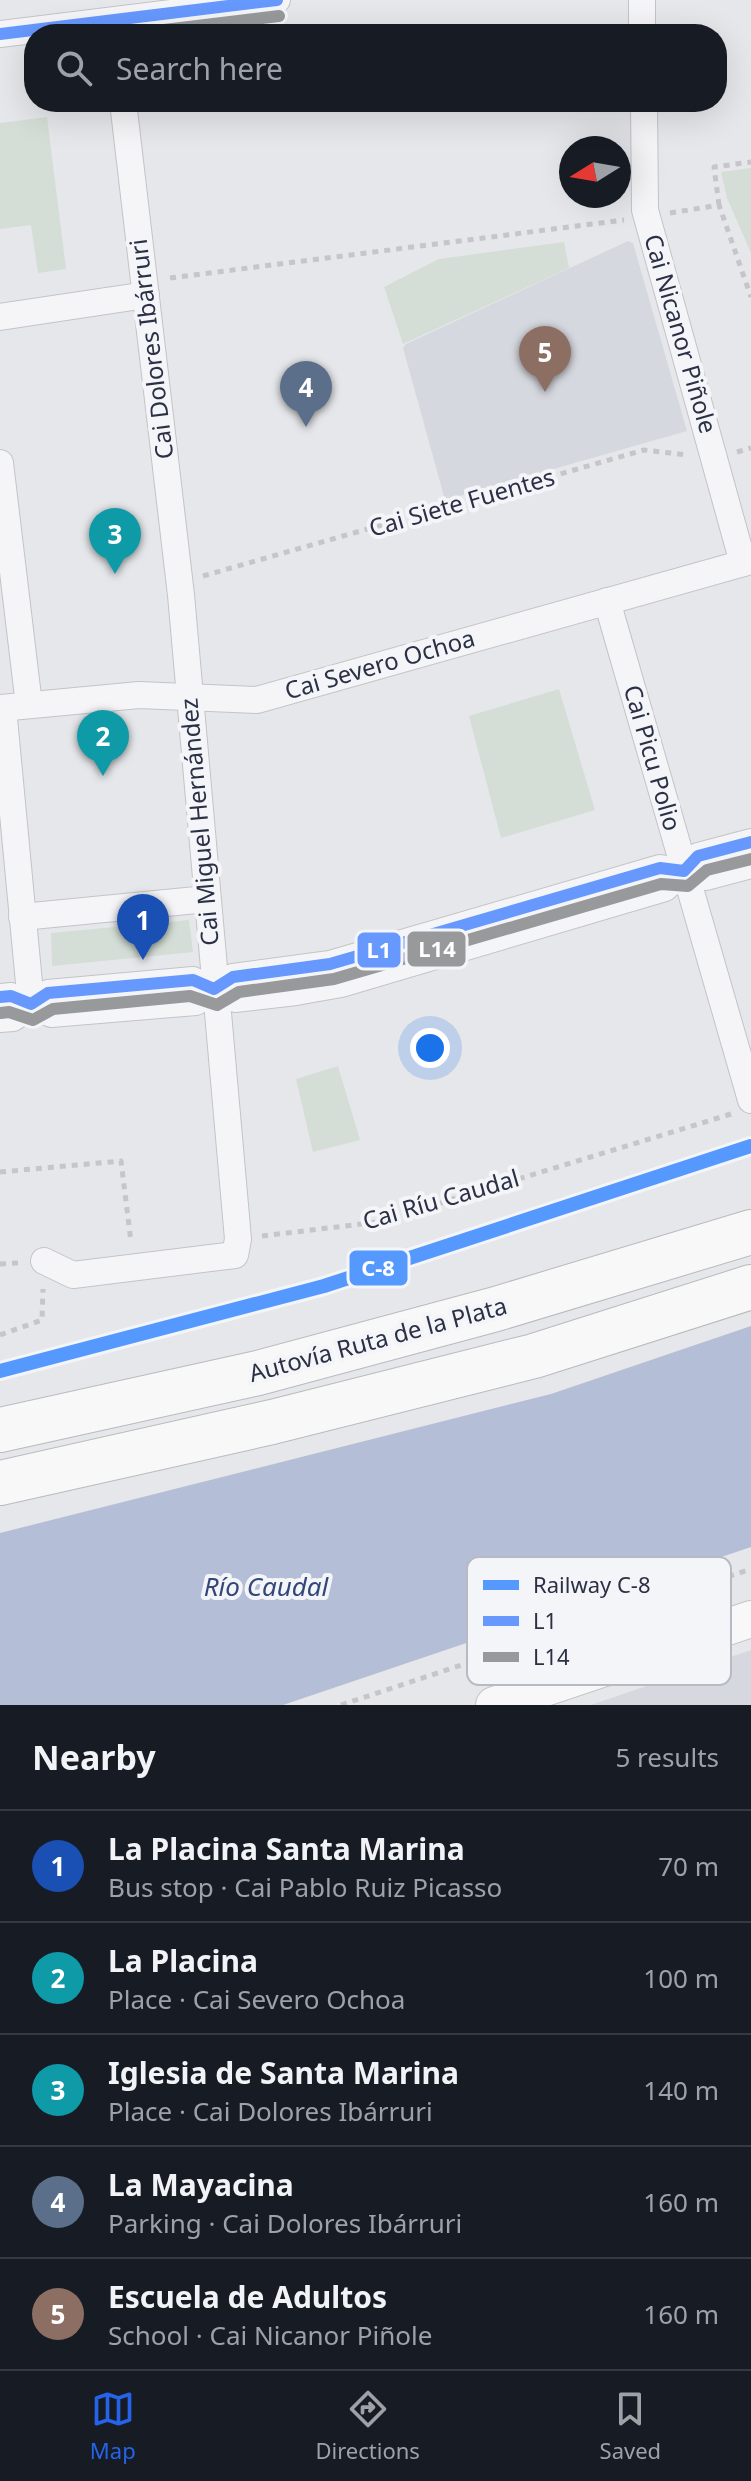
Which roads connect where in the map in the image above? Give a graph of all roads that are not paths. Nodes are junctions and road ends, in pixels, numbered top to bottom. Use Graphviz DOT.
graph roads {
  1 [pos="277,0"];
  2 [pos="642,0"];
  3 [pos="113,18"];
  4 [pos="71,24"];
  5 [pos="642,24"];
  6 [pos="24,31"];
  7 [pos="0,34"];
  8 [pos="124,112"];
  9 [pos="644,112"];
  10 [pos="145,288"];
  11 [pos="0,317"];
  12 [pos="0,463"];
  13 [pos="747,562"];
  14 [pos="181,595"];
  15 [pos="607,601"];
  16 [pos="189,697"];
  17 [pos="11,707"];
  18 [pos="751,842"];
  19 [pos="751,865"];
  20 [pos="684,871"];
  21 [pos="207,899"];
  22 [pos="22,917"];
  23 [pos="214,989"];
  24 [pos="0,997"];
  25 [pos="31,1004"];
  26 [pos="0,1019"];
  27 [pos="744,1106"];
  28 [pos="751,1232"];
  29 [pos="44,1261"];
  30 [pos="751,1287"];
  31 [pos="0,1430"];
  32 [pos="0,1483"];
  33 [pos="751,1619"];
  34 [pos="731,1626"];
  35 [pos="554,1685"];
  36 [pos="494,1705"];
  1 -- 3 [label="street"];
  2 -- 5 [label="street"];
  3 -- 4 [label="street"];
  6 -- 7 [label="street"];
  8 -- 10 [label="street, Cai Dolores Ibárruri"];
  9 -- 13 [label="street, Cai Nicanor Piñole"];
  10 -- 11 [label="street"];
  10 -- 14 [label="street, Cai Dolores Ibárruri"];
  12 -- 17 [label="street"];
  13 -- 15 [label="street, Cai Severo Ochoa"];
  14 -- 16 [label="street, Cai Miguel Hernández"];
  15 -- 16 [label="street, Cai Severo Ochoa"];
  15 -- 20 [label="street, Cai Picu Polio"];
  16 -- 17 [label="street, Cai Severo Ochoa"];
  16 -- 21 [label="street, Cai Miguel Hernández"];
  17 -- 22 [label="street"];
  18 -- 20 [label="street"];
  19 -- 20 [label="street"];
  20 -- 23 [label="street"];
  20 -- 27 [label="street, Cai Picu Polio"];
  21 -- 22 [label="street"];
  21 -- 23 [label="street, Cai Miguel Hernández"];
  22 -- 25 [label="street"];
  23 -- 25 [label="street"];
  23 -- 29 [label="street, Cai Miguel Hernández"];
  24 -- 25 [label="street"];
  25 -- 26 [label="street"];
  28 -- 31 [label="highway, Autovía Ruta de la Plata"];
  30 -- 32 [label="highway"];
  33 -- 34 [label="street"];
  35 -- 36 [label="street"];
}
